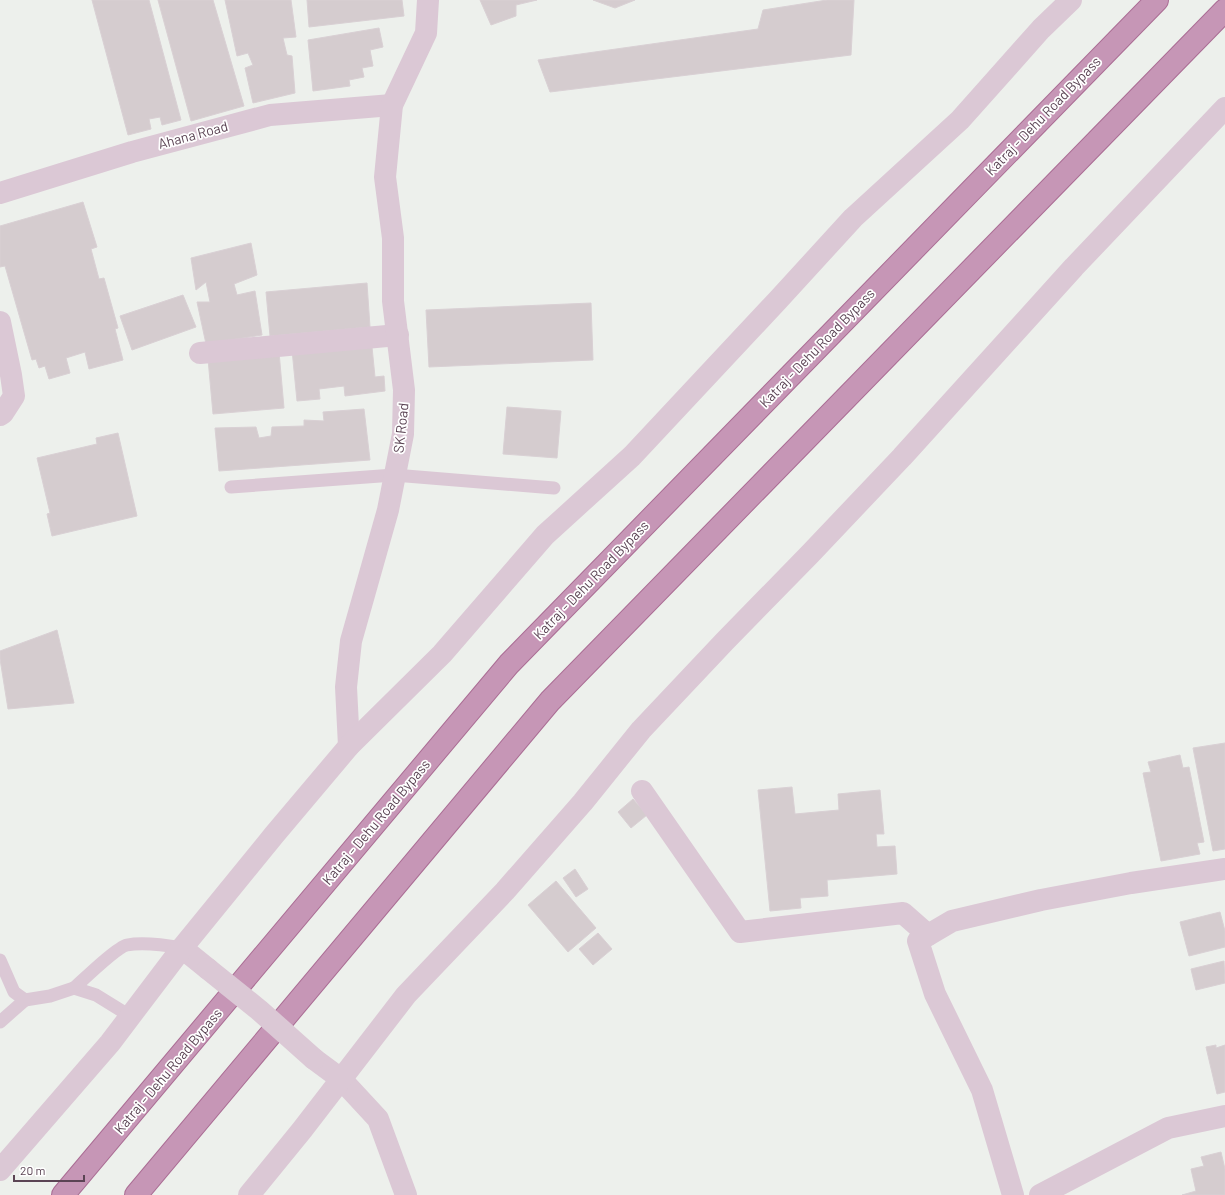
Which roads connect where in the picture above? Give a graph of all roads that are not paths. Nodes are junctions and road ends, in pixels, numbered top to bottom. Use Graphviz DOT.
graph roads {
  1 [pos="428,0"];
  2 [pos="1071,0"];
  3 [pos="1156,0"];
  4 [pos="1225,10"];
  5 [pos="392,105"];
  6 [pos="1225,108"];
  7 [pos="0,193"];
  8 [pos="0,322"];
  9 [pos="398,334"];
  10 [pos="200,353"];
  11 [pos="0,415"];
  12 [pos="394,475"];
  13 [pos="231,486"];
  14 [pos="554,488"];
  15 [pos="349,746"];
  16 [pos="642,791"];
  17 [pos="1225,869"];
  18 [pos="928,935"];
  19 [pos="182,948"];
  20 [pos="0,960"];
  21 [pos="74,988"];
  22 [pos="25,1000"];
  23 [pos="130,1016"];
  24 [pos="0,1022"];
  25 [pos="341,1079"];
  26 [pos="1225,1116"];
  27 [pos="0,1170"];
  28 [pos="63,1195"];
  29 [pos="136,1195"];
  30 [pos="248,1195"];
  31 [pos="406,1195"];
  32 [pos="1013,1195"];
  33 [pos="1040,1195"];
  1 -- 5 [label="street, SK Road"];
  2 -- 15 [label="street"];
  3 -- 28 [label="highway, Katraj - Dehu Road Bypass"];
  4 -- 29 [label="highway"];
  5 -- 7 [label="street, Ahana Road"];
  5 -- 9 [label="street, SK Road"];
  6 -- 25 [label="street"];
  8 -- 11 [label="street"];
  9 -- 10 [label="street"];
  9 -- 12 [label="street, SK Road"];
  12 -- 13 [label="lane"];
  12 -- 14 [label="lane"];
  12 -- 15 [label="street, SK Road"];
  15 -- 19 [label="street"];
  16 -- 18 [label="street"];
  17 -- 18 [label="street"];
  18 -- 32 [label="street"];
  19 -- 21 [label="lane"];
  19 -- 23 [label="street"];
  19 -- 25 [label="street, bridge"];
  20 -- 22 [label="lane"];
  21 -- 22 [label="lane"];
  21 -- 23 [label="lane"];
  22 -- 24 [label="lane"];
  23 -- 27 [label="street"];
  25 -- 30 [label="street"];
  25 -- 31 [label="street"];
  26 -- 33 [label="street"];
}
